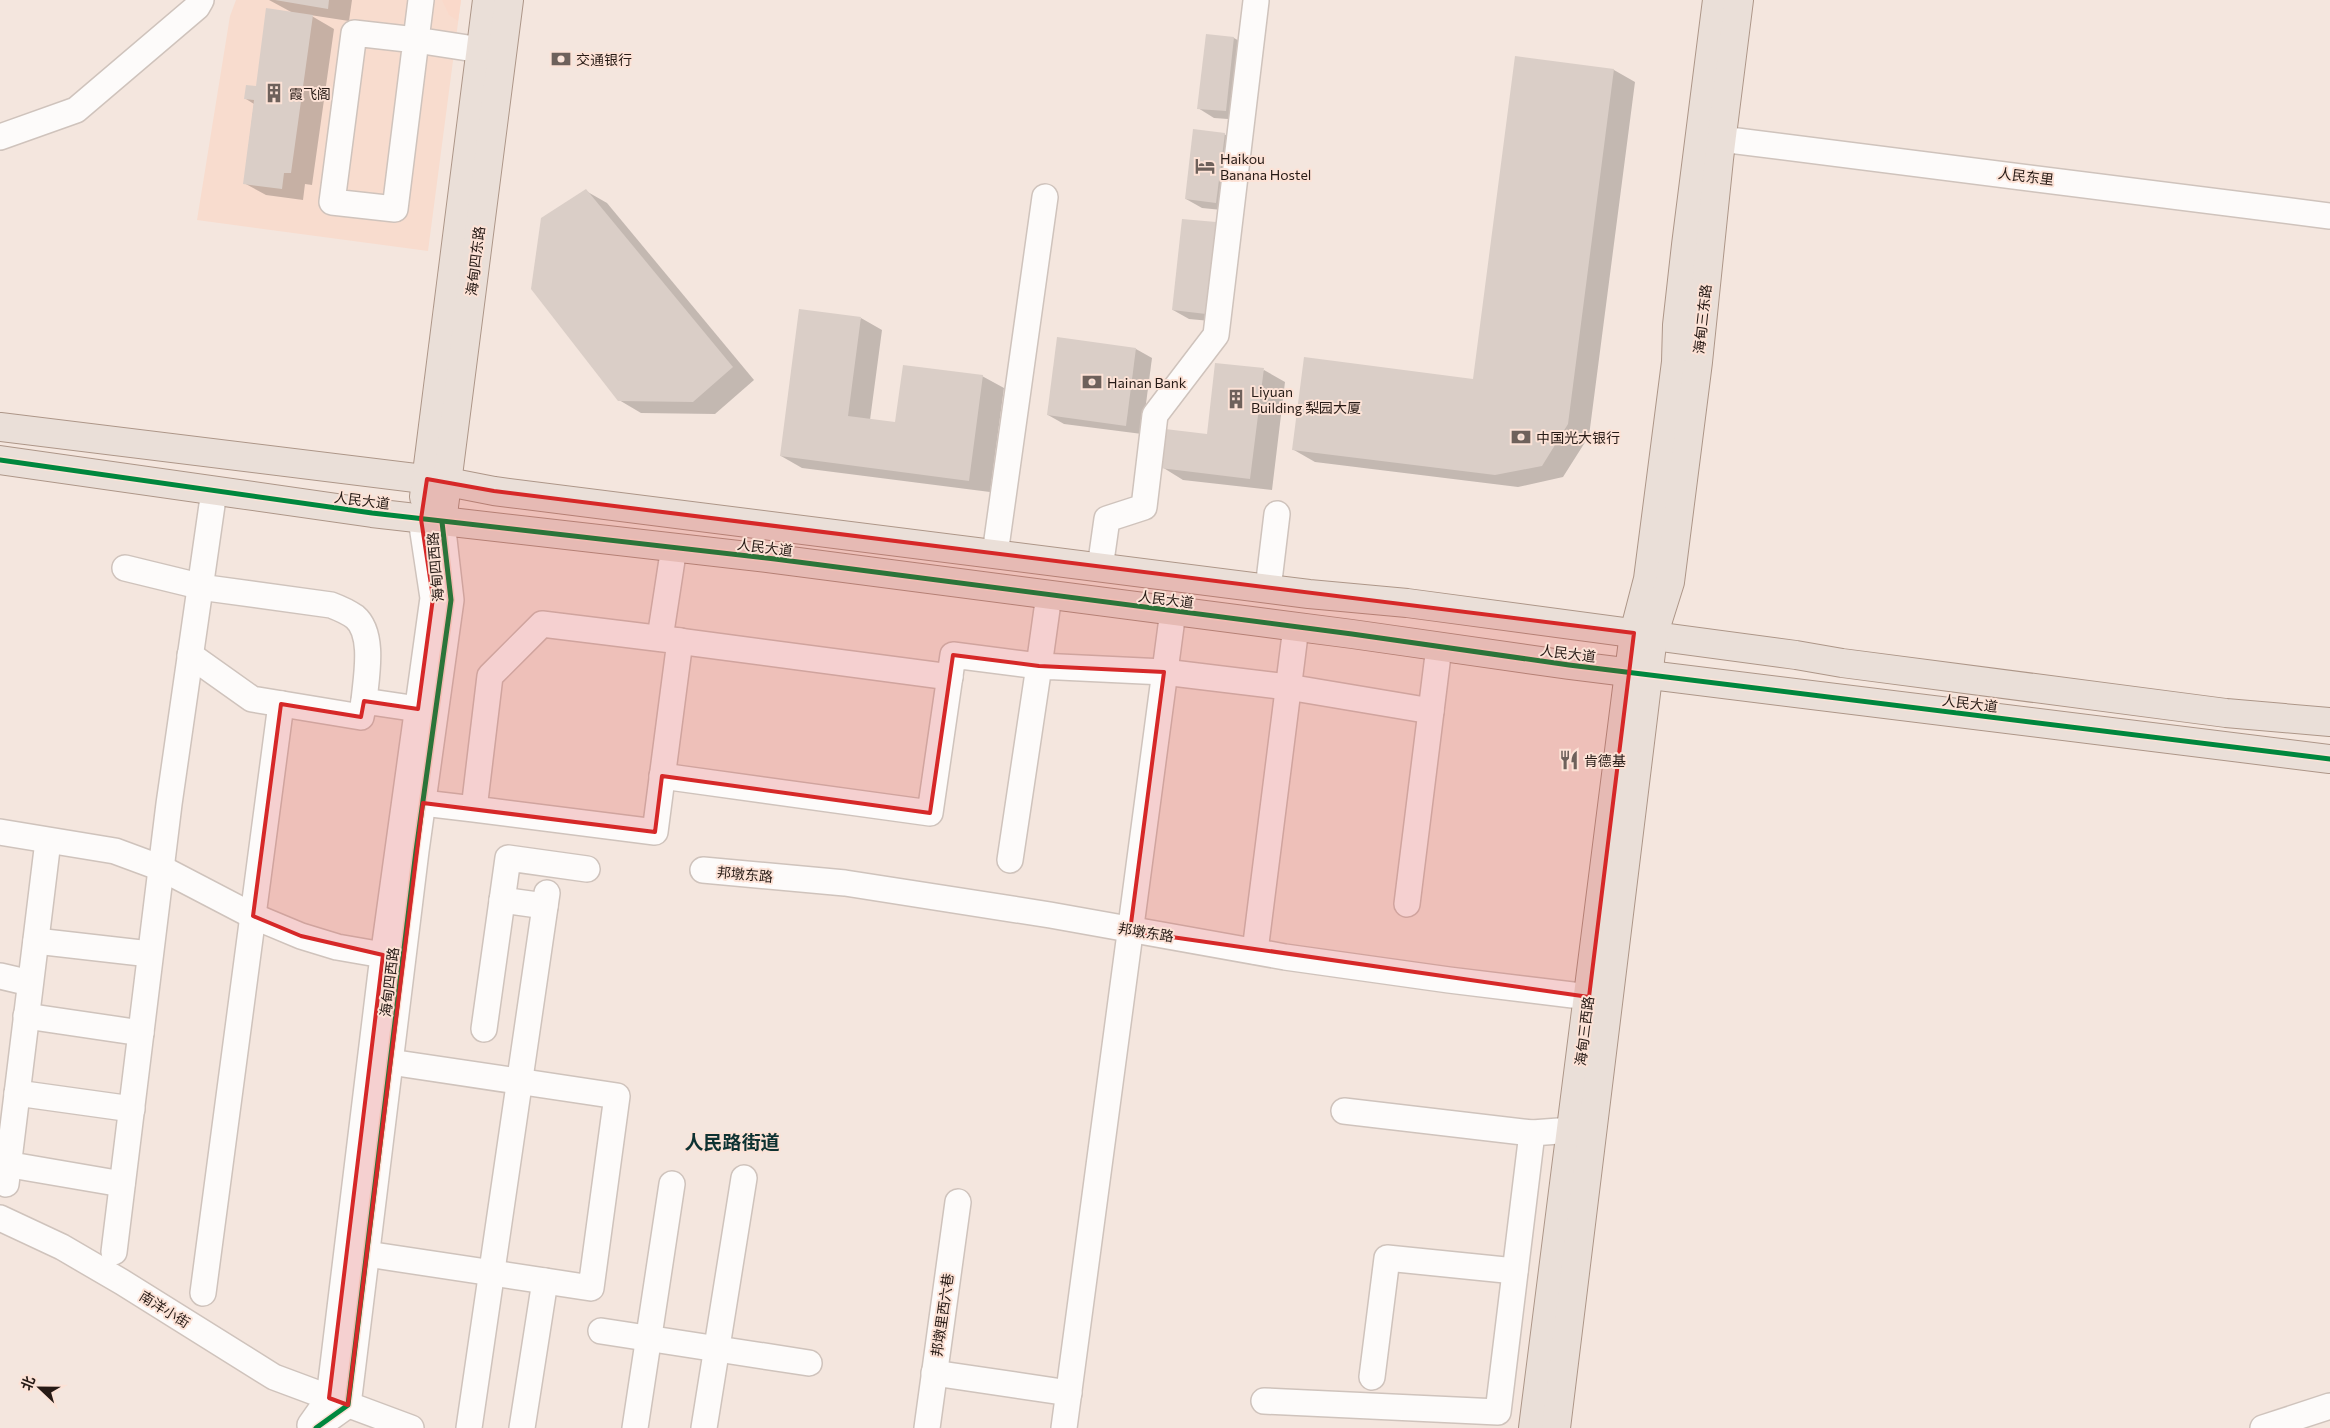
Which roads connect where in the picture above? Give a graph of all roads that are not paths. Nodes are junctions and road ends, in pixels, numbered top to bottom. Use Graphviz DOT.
graph roads {
  1 [pos="201,0"];
  2 [pos="420,0"];
  3 [pos="488,0"];
  4 [pos="509,0"];
  5 [pos="1717,0"];
  6 [pos="1740,0"];
  7 [pos="1256,1"];
  8 [pos="416,40"];
  9 [pos="481,50"];
  10 [pos="0,136"];
  11 [pos="1722,139"];
  12 [pos="1045,197"];
  13 [pos="2330,216"];
  14 [pos="0,427"];
  15 [pos="0,460"];
  16 [pos="437,481"];
  17 [pos="214,491"];
  18 [pos="1277,514"];
  19 [pos="432,520"];
  20 [pos="674,547"];
  21 [pos="995,554"];
  22 [pos="125,568"];
  23 [pos="1100,568"];
  24 [pos="200,586"];
  25 [pos="1268,589"];
  26 [pos="1049,594"];
  27 [pos="1173,611"];
  28 [pos="1296,626"];
  29 [pos="1644,634"];
  30 [pos="669,640"];
  31 [pos="1439,647"];
  32 [pos="190,655"];
  33 [pos="1039,666"];
  34 [pos="1164,672"];
  35 [pos="1639,674"];
  36 [pos="950,677"];
  37 [pos="1288,687"];
  38 [pos="364,701"];
  39 [pos="281,704"];
  40 [pos="418,709"];
  41 [pos="1431,711"];
  42 [pos="2330,722"];
  43 [pos="2330,759"];
  44 [pos="662,776"];
  45 [pos="423,803"];
  46 [pos="474,809"];
  47 [pos="0,832"];
  48 [pos="48,841"];
  49 [pos="1010,860"];
  50 [pos="161,868"];
  51 [pos="587,869"];
  52 [pos="703,870"];
  53 [pos="502,900"];
  54 [pos="1407,904"];
  55 [pos="253,916"];
  56 [pos="1130,931"];
  57 [pos="36,941"];
  58 [pos="1255,951"];
  59 [pos="150,954"];
  60 [pos="383,955"];
  61 [pos="0,976"];
  62 [pos="30,983"];
  63 [pos="1589,997"];
  64 [pos="26,1016"];
  65 [pos="484,1028"];
  66 [pos="141,1033"];
  67 [pos="390,1062"];
  68 [pos="520,1082"];
  69 [pos="17,1093"];
  70 [pos="132,1109"];
  71 [pos="1344,1111"];
  72 [pos="1572,1130"];
  73 [pos="1532,1133"];
  74 [pos="5,1171"];
  75 [pos="744,1178"];
  76 [pos="122,1184"];
  77 [pos="672,1184"];
  78 [pos="958,1202"];
  79 [pos="0,1219"];
  80 [pos="114,1252"];
  81 [pos="367,1254"];
  82 [pos="1515,1271"];
  83 [pos="492,1273"];
  84 [pos="545,1281"];
  85 [pos="203,1293"];
  86 [pos="601,1331"];
  87 [pos="649,1338"];
  88 [pos="717,1348"];
  89 [pos="809,1363"];
  90 [pos="934,1373"];
  91 [pos="1372,1377"];
  92 [pos="1069,1393"];
  93 [pos="1264,1401"];
  94 [pos="339,1402"];
  95 [pos="2330,1406"];
  96 [pos="308,1428"];
  97 [pos="316,1428"];
  98 [pos="411,1428"];
  99 [pos="469,1428"];
  100 [pos="522,1428"];
  101 [pos="635,1428"];
  102 [pos="704,1428"];
  103 [pos="927,1428"];
  104 [pos="1064,1428"];
  105 [pos="1533,1428"];
  106 [pos="1556,1428"];
  107 [pos="2263,1428"];
  1 -- 10 [label="street"];
  2 -- 8 [label="street"];
  3 -- 9 [label="main road, 海甸四东路"];
  4 -- 16 [label="main road, 海甸四东路"];
  5 -- 29 [label="main road"];
  6 -- 11 [label="main road, 海甸三东路"];
  7 -- 23 [label="street"];
  8 -- 8 [label="street"];
  8 -- 9 [label="street"];
  9 -- 16 [label="main road, 海甸四东路"];
  11 -- 13 [label="street, 人民东里"];
  11 -- 29 [label="main road, 海甸三东路"];
  12 -- 21 [label="street"];
  14 -- 16 [label="main road, 人民大道"];
  15 -- 17 [label="main road, 人民大道"];
  16 -- 19 [label="main road, 海甸四东路"];
  16 -- 21 [label="main road, 人民大道"];
  17 -- 19 [label="main road, 人民大道"];
  17 -- 24 [label="street"];
  18 -- 25 [label="street"];
  19 -- 20 [label="main road, 人民大道"];
  19 -- 40 [label="street, 海甸四西路"];
  19 -- 45 [label="street, 海甸四西路"];
  20 -- 26 [label="main road, 人民大道"];
  20 -- 30 [label="street"];
  21 -- 23 [label="main road, 人民大道"];
  22 -- 24 [label="street"];
  23 -- 25 [label="main road, 人民大道"];
  24 -- 32 [label="street"];
  24 -- 38 [label="street"];
  25 -- 29 [label="main road, 人民大道"];
  26 -- 27 [label="main road, 人民大道"];
  26 -- 33 [label="street"];
  27 -- 28 [label="main road, 人民大道"];
  27 -- 34 [label="street"];
  28 -- 31 [label="main road, 人民大道"];
  28 -- 37 [label="street"];
  29 -- 35 [label="main road, 海甸三西路"];
  29 -- 42 [label="main road, 人民大道"];
  30 -- 36 [label="street"];
  30 -- 44 [label="street"];
  30 -- 46 [label="street"];
  31 -- 35 [label="main road, 人民大道"];
  31 -- 41 [label="street"];
  32 -- 39 [label="street"];
  32 -- 50 [label="street"];
  33 -- 34 [label="street"];
  33 -- 36 [label="street"];
  33 -- 49 [label="street"];
  34 -- 37 [label="street"];
  34 -- 56 [label="street"];
  35 -- 43 [label="main road, 人民大道"];
  35 -- 63 [label="main road, 海甸三西路"];
  35 -- 106 [label="main road, 海甸三西路"];
  36 -- 44 [label="street"];
  37 -- 41 [label="street"];
  37 -- 58 [label="street"];
  38 -- 39 [label="street"];
  38 -- 40 [label="street"];
  39 -- 55 [label="street"];
  40 -- 60 [label="street, 海甸四西路"];
  41 -- 54 [label="street"];
  44 -- 46 [label="street"];
  45 -- 46 [label="street"];
  45 -- 67 [label="street, 海甸四西路"];
  47 -- 48 [label="street"];
  48 -- 50 [label="street"];
  48 -- 57 [label="street"];
  50 -- 55 [label="street"];
  50 -- 59 [label="street"];
  51 -- 53 [label="street"];
  52 -- 56 [label="street, 邦墩东路"];
  53 -- 65 [label="street"];
  53 -- 68 [label="street"];
  55 -- 60 [label="street"];
  55 -- 85 [label="street"];
  56 -- 58 [label="street, 邦墩东路"];
  56 -- 92 [label="street"];
  57 -- 59 [label="street"];
  57 -- 62 [label="street"];
  58 -- 63 [label="street, 邦墩东路"];
  59 -- 66 [label="street"];
  60 -- 94 [label="street, 海甸四西路"];
  61 -- 62 [label="street"];
  62 -- 64 [label="street"];
  63 -- 72 [label="main road, 海甸三西路"];
  64 -- 66 [label="street"];
  64 -- 69 [label="street"];
  66 -- 70 [label="street"];
  67 -- 68 [label="street"];
  67 -- 81 [label="street, 海甸四西路"];
  68 -- 83 [label="street"];
  68 -- 84 [label="street"];
  69 -- 70 [label="street"];
  69 -- 74 [label="street"];
  70 -- 76 [label="street"];
  71 -- 73 [label="street"];
  72 -- 73 [label="street"];
  72 -- 105 [label="main road, 海甸三西路"];
  73 -- 82 [label="street"];
  74 -- 76 [label="street"];
  75 -- 88 [label="street"];
  76 -- 80 [label="street"];
  77 -- 87 [label="street"];
  78 -- 90 [label="street, 邦墩里西六巷"];
  79 -- 94 [label="street, 南洋小街"];
  81 -- 83 [label="street"];
  81 -- 94 [label="street, 海甸四西路"];
  82 -- 91 [label="street"];
  82 -- 93 [label="street"];
  83 -- 84 [label="street"];
  83 -- 99 [label="street"];
  84 -- 100 [label="street"];
  86 -- 87 [label="street"];
  87 -- 88 [label="street"];
  87 -- 101 [label="street"];
  88 -- 89 [label="street"];
  88 -- 102 [label="street"];
  90 -- 92 [label="street"];
  90 -- 103 [label="street, 邦墩里西六巷"];
  92 -- 104 [label="street"];
  94 -- 96 [label="street, 海甸四西路"];
  94 -- 97 [label="street"];
  94 -- 98 [label="street, 南洋小街"];
  95 -- 107 [label="street"];
}
